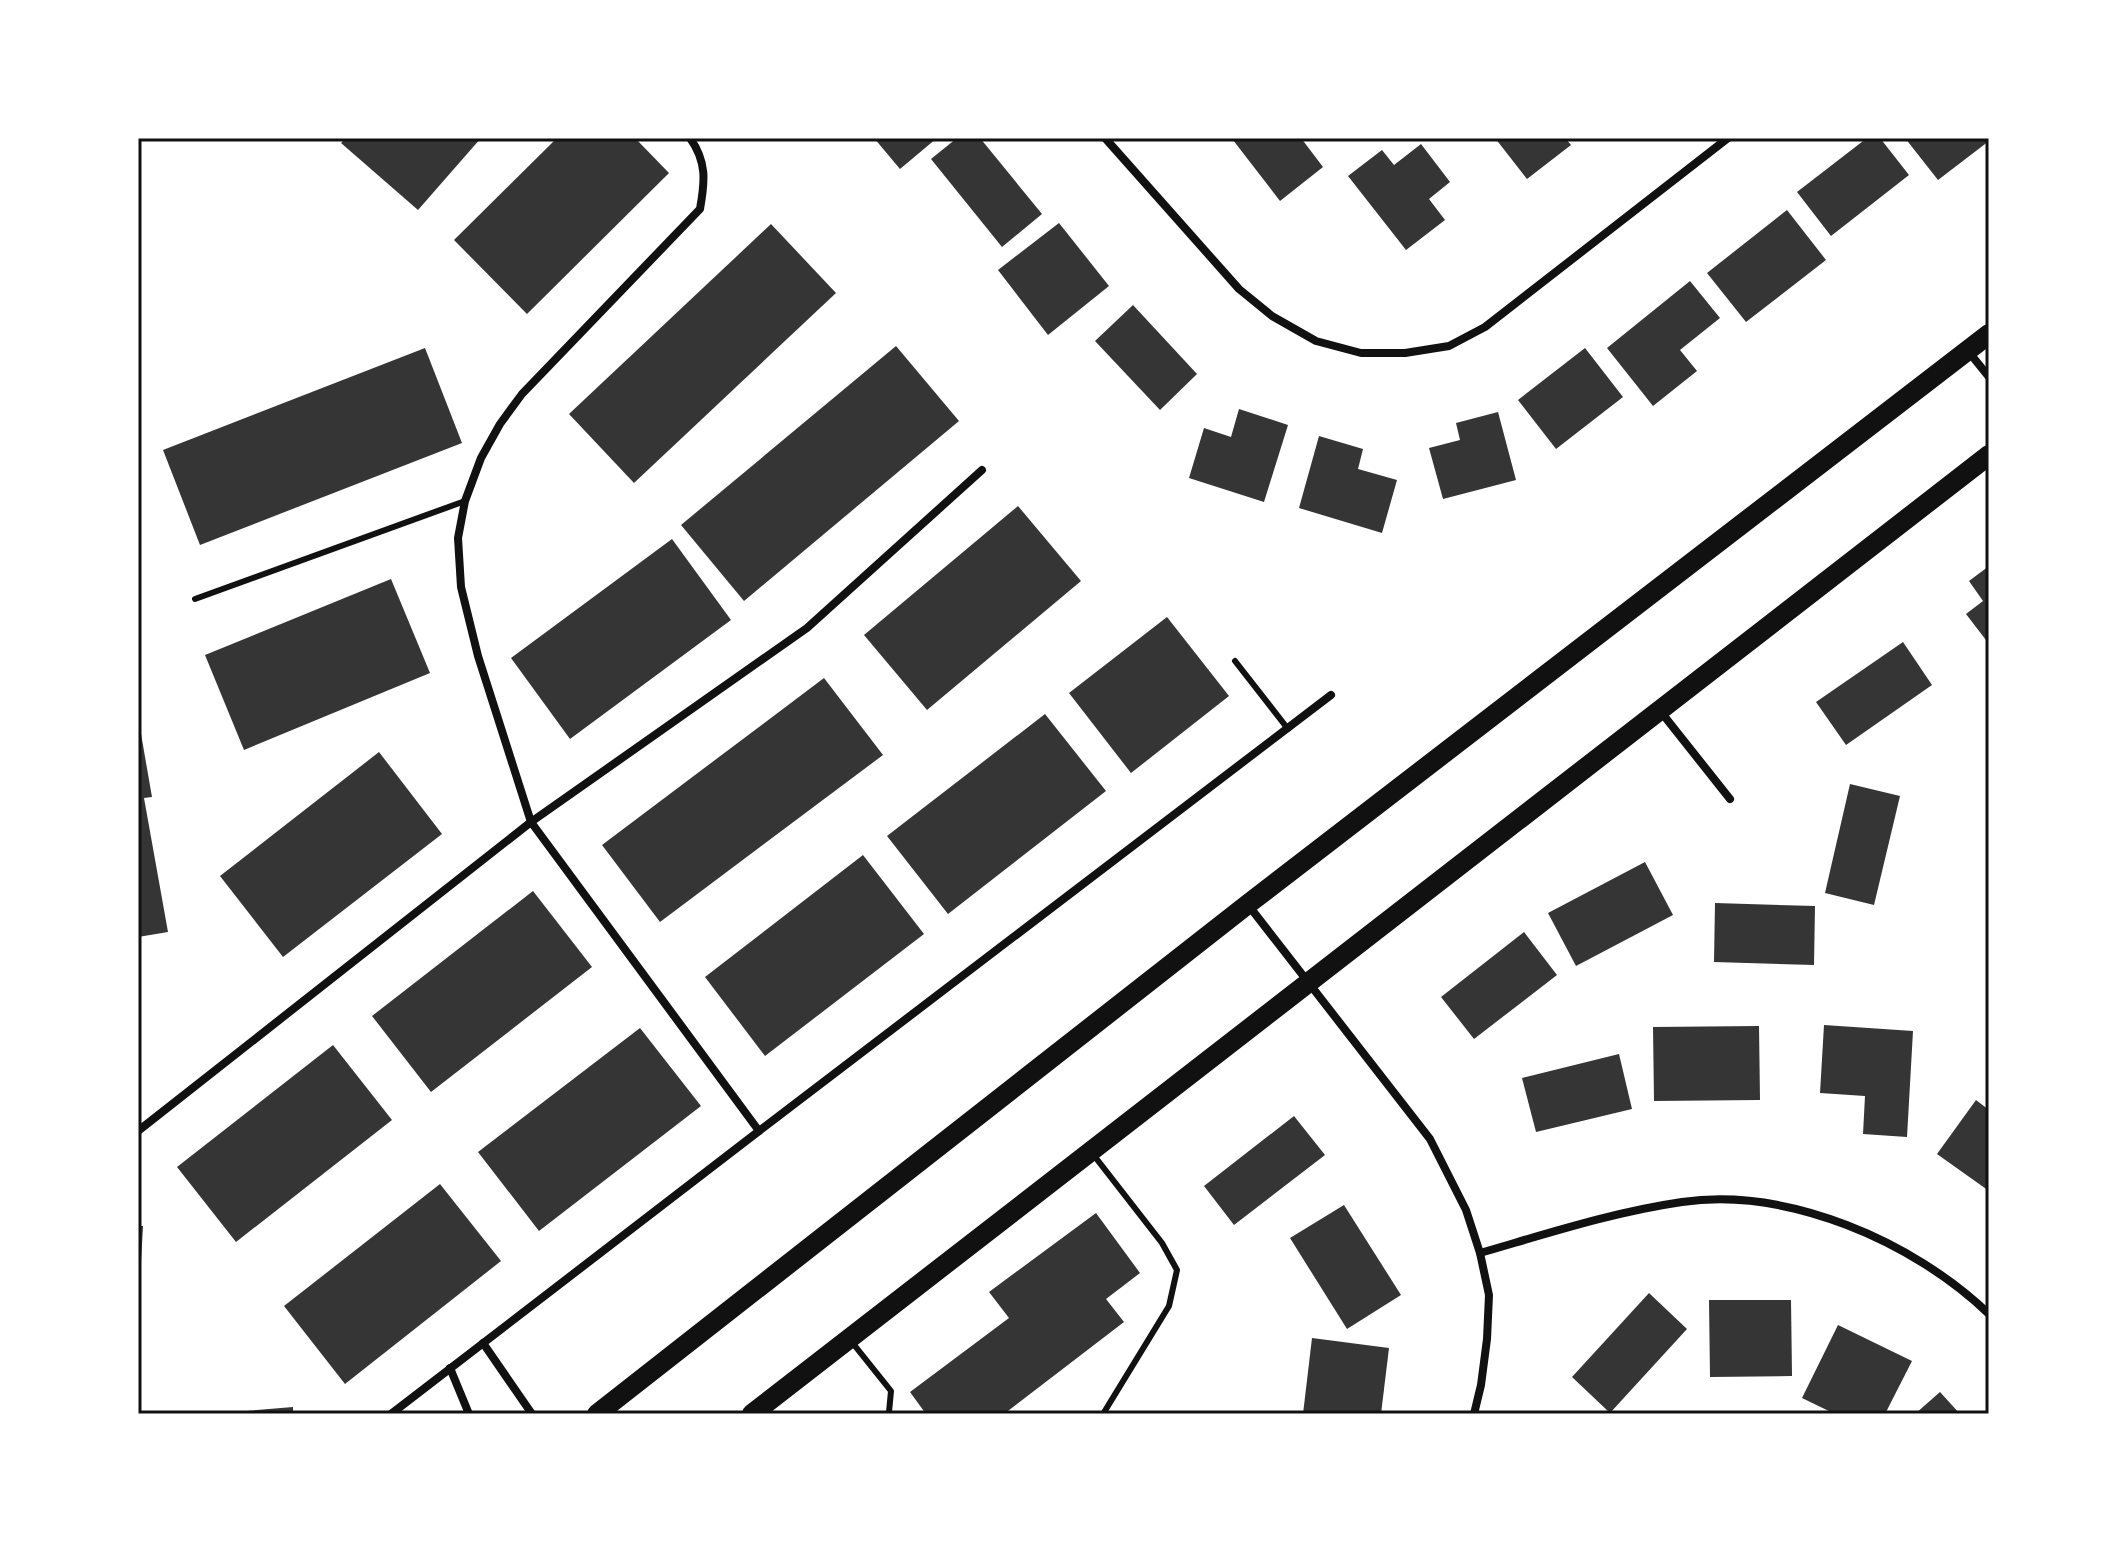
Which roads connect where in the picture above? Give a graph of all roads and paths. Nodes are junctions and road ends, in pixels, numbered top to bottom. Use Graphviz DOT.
graph roads {
  1 [pos="690,138"];
  2 [pos="1105,138"];
  3 [pos="1723,140"];
  4 [pos="1989,334"];
  5 [pos="1968,351"];
  6 [pos="1989,377"];
  7 [pos="1989,455"];
  8 [pos="982,470"];
  9 [pos="465,501"];
  10 [pos="195,599"];
  11 [pos="1235,661"];
  12 [pos="1331,695"];
  13 [pos="1661,711"];
  14 [pos="1288,729"];
  15 [pos="1730,799"];
  16 [pos="531,822"];
  17 [pos="1248,904"];
  18 [pos="1309,982"];
  19 [pos="138,1131"];
  20 [pos="759,1131"];
  21 [pos="1090,1151"];
  22 [pos="1480,1253"];
  23 [pos="1989,1314"];
  24 [pos="848,1339"];
  25 [pos="483,1343"];
  26 [pos="450,1368"];
  27 [pos="391,1414"];
  28 [pos="469,1414"];
  29 [pos="532,1414"];
  30 [pos="597,1414"];
  31 [pos="752,1414"];
  32 [pos="887,1414"];
  33 [pos="1103,1414"];
  34 [pos="1474,1414"];
  1 -- 9 [label="street"];
  2 -- 3 [label="street"];
  4 -- 5 [label="main road"];
  5 -- 6 [label="street"];
  5 -- 17 [label="main road"];
  7 -- 13 [label="main road"];
  8 -- 16 [label="street"];
  9 -- 10 [label="lane"];
  9 -- 16 [label="street"];
  11 -- 14 [label="lane"];
  12 -- 14 [label="street"];
  13 -- 15 [label="street"];
  13 -- 18 [label="main road"];
  14 -- 20 [label="street"];
  16 -- 19 [label="street"];
  16 -- 20 [label="street"];
  17 -- 18 [label="street"];
  17 -- 30 [label="main road"];
  18 -- 21 [label="main road"];
  18 -- 22 [label="street"];
  20 -- 25 [label="street"];
  21 -- 24 [label="main road"];
  21 -- 33 [label="lane"];
  22 -- 23 [label="street"];
  22 -- 34 [label="street"];
  24 -- 31 [label="main road"];
  24 -- 32 [label="lane"];
  25 -- 26 [label="street"];
  25 -- 29 [label="street"];
  26 -- 27 [label="street"];
  26 -- 28 [label="street"];
}
